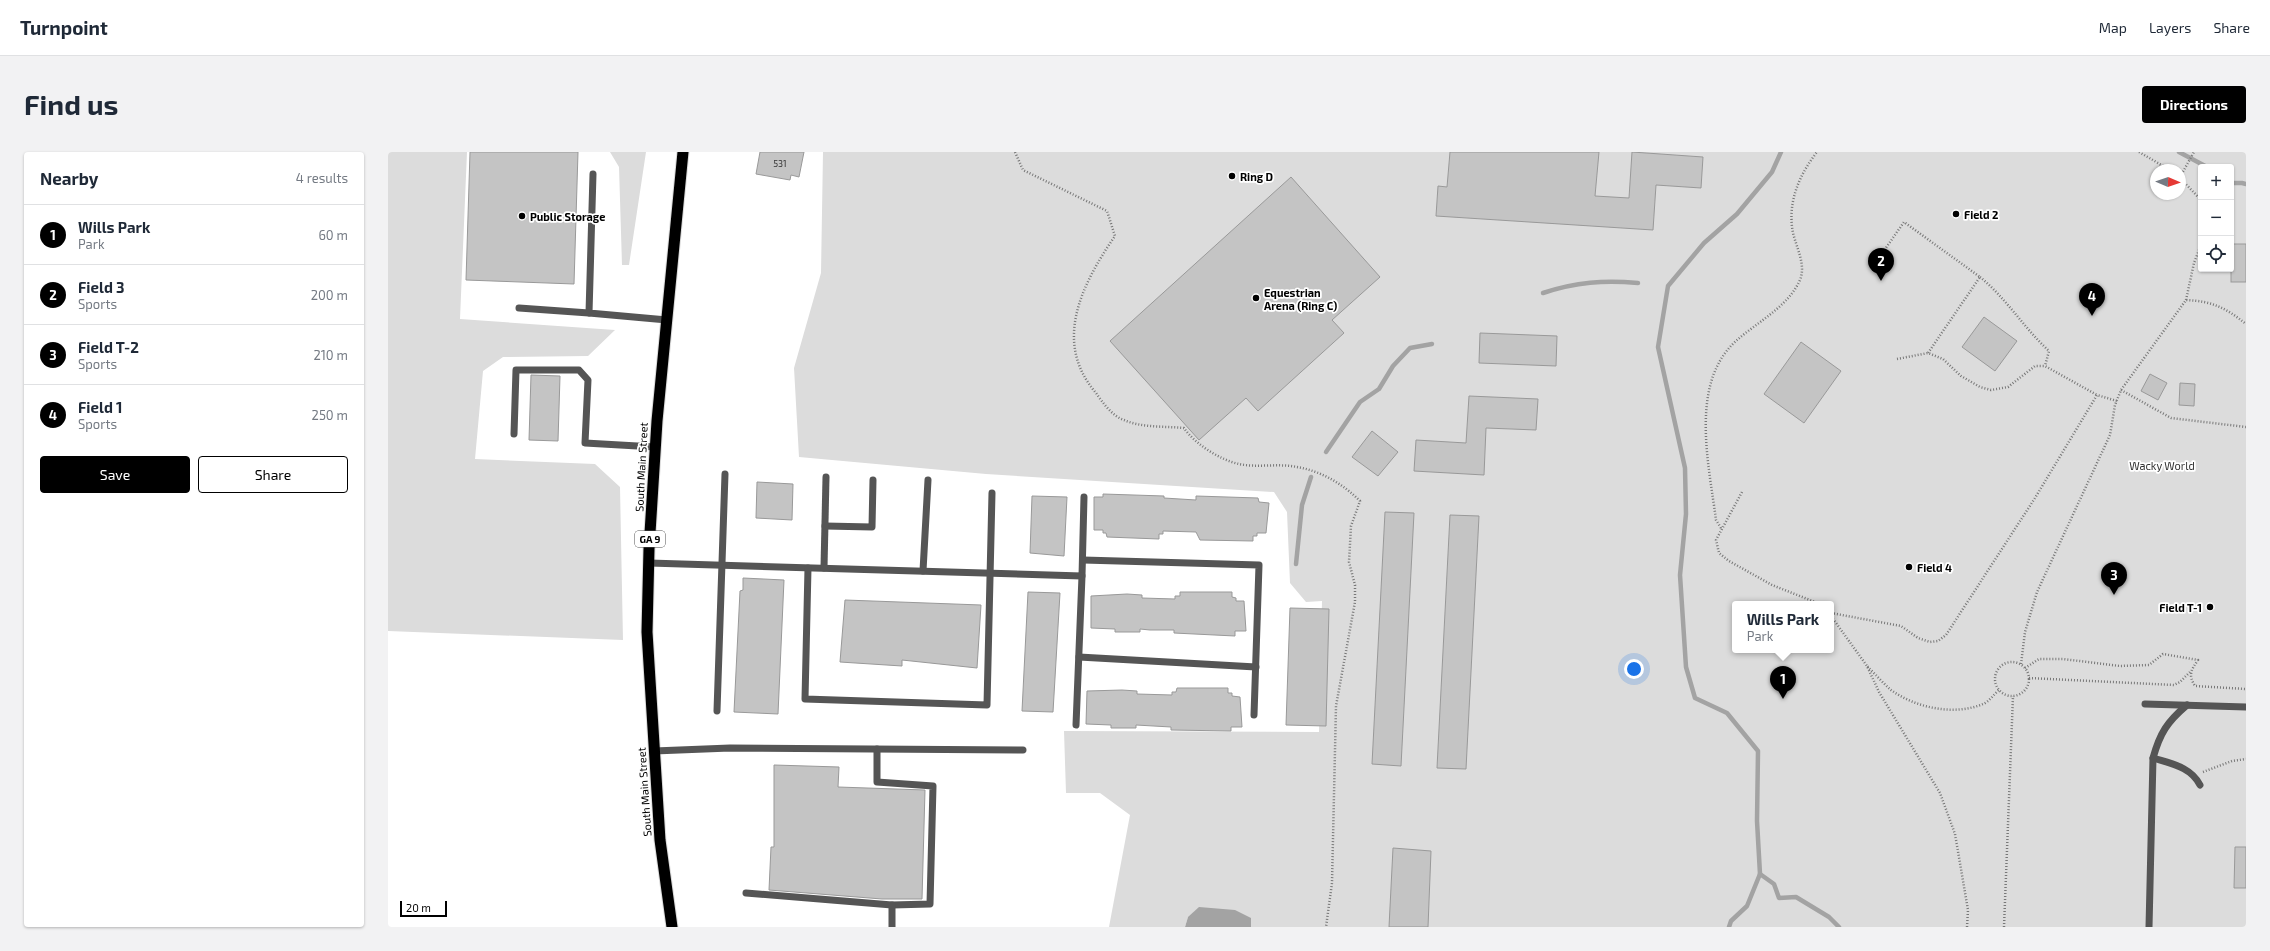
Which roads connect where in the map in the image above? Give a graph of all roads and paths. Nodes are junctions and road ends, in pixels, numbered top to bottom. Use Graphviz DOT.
graph roads {
  1 [pos="683,152"];
  2 [pos="1015,152"];
  3 [pos="1817,152"];
  4 [pos="2139,152"];
  5 [pos="2194,152"];
  6 [pos="2160,164"];
  7 [pos="2186,168"];
  8 [pos="593,174"];
  9 [pos="2186,184"];
  10 [pos="2198,197"];
  11 [pos="2198,253"];
  12 [pos="1880,255"];
  13 [pos="1980,277"];
  14 [pos="2186,300"];
  15 [pos="519,308"];
  16 [pos="590,313"];
  17 [pos="667,320"];
  18 [pos="2246,323"];
  19 [pos="1928,353"];
  20 [pos="1897,359"];
  21 [pos="2046,366"];
  22 [pos="2121,390"];
  23 [pos="2097,395"];
  24 [pos="2116,401"];
  25 [pos="2246,427"];
  26 [pos="514,434"];
  27 [pos="656,447"];
  28 [pos="726,474"];
  29 [pos="826,477"];
  30 [pos="873,480"];
  31 [pos="928,480"];
  32 [pos="992,492"];
  33 [pos="1742,492"];
  34 [pos="1084,497"];
  35 [pos="825,526"];
  36 [pos="1721,528"];
  37 [pos="1083,560"];
  38 [pos="649,563"];
  39 [pos="722,565"];
  40 [pos="808,568"];
  41 [pos="824,568"];
  42 [pos="923,571"];
  43 [pos="990,573"];
  44 [pos="1082,576"];
  45 [pos="1812,601"];
  46 [pos="1834,615"];
  47 [pos="1834,618"];
  48 [pos="1079,657"];
  49 [pos="2021,664"];
  50 [pos="1867,666"];
  51 [pos="1256,667"];
  52 [pos="2025,668"];
  53 [pos="2190,671"];
  54 [pos="2029,678"];
  55 [pos="2246,689"];
  56 [pos="1999,690"];
  57 [pos="2013,696"];
  58 [pos="2145,704"];
  59 [pos="2186,705"];
  60 [pos="2246,707"];
  61 [pos="717,710"];
  62 [pos="1254,715"];
  63 [pos="1076,726"];
  64 [pos="877,749"];
  65 [pos="1023,750"];
  66 [pos="654,751"];
  67 [pos="2153,758"];
  68 [pos="2246,759"];
  69 [pos="2196,776"];
  70 [pos="2200,785"];
  71 [pos="746,893"];
  72 [pos="892,905"];
  73 [pos="672,927"];
  74 [pos="892,927"];
  75 [pos="1326,927"];
  76 [pos="1968,927"];
  77 [pos="2004,927"];
  78 [pos="2149,927"];
  1 -- 17 [label="highway, South Main Street / GA 9"];
  2 -- 75 [label="path"];
  3 -- 36 [label="path"];
  4 -- 6 [label="path"];
  5 -- 7 [label="path"];
  8 -- 16 [label="lane"];
  9 -- 10 [label="path"];
  11 -- 14 [label="path"];
  12 -- 13 [label="path"];
  13 -- 19 [label="path"];
  13 -- 21 [label="path"];
  14 -- 18 [label="path"];
  14 -- 22 [label="path"];
  15 -- 16 [label="lane"];
  16 -- 17 [label="lane"];
  17 -- 27 [label="highway, South Main Street / GA 9"];
  19 -- 20 [label="path"];
  19 -- 21 [label="path"];
  21 -- 23 [label="path"];
  22 -- 24 [label="path"];
  22 -- 25 [label="path"];
  23 -- 24 [label="path"];
  23 -- 46 [label="path"];
  24 -- 49 [label="path"];
  26 -- 27 [label="lane"];
  27 -- 38 [label="highway, South Main Street / GA 9"];
  28 -- 39 [label="lane"];
  29 -- 35 [label="lane"];
  30 -- 35 [label="lane"];
  31 -- 42 [label="lane"];
  32 -- 43 [label="lane"];
  33 -- 36 [label="path"];
  34 -- 37 [label="lane"];
  35 -- 41 [label="lane"];
  36 -- 45 [label="path"];
  37 -- 44 [label="lane"];
  37 -- 51 [label="lane"];
  38 -- 39 [label="lane"];
  38 -- 66 [label="highway, South Main Street / GA 9"];
  39 -- 40 [label="lane"];
  39 -- 61 [label="lane"];
  40 -- 41 [label="lane"];
  40 -- 43 [label="lane"];
  41 -- 42 [label="lane"];
  42 -- 43 [label="lane"];
  43 -- 44 [label="lane"];
  44 -- 48 [label="lane"];
  47 -- 50 [label="path"];
  48 -- 51 [label="lane"];
  48 -- 63 [label="lane"];
  49 -- 52 [label="path"];
  49 -- 56 [label="path"];
  50 -- 56 [label="path"];
  50 -- 76 [label="path"];
  51 -- 62 [label="lane"];
  52 -- 53 [label="path"];
  52 -- 54 [label="path"];
  53 -- 54 [label="path"];
  53 -- 55 [label="path"];
  54 -- 57 [label="path"];
  56 -- 57 [label="path"];
  57 -- 77 [label="path"];
  58 -- 59 [label="lane"];
  59 -- 60 [label="lane"];
  59 -- 67 [label="lane"];
  64 -- 65 [label="lane"];
  64 -- 66 [label="lane"];
  64 -- 72 [label="lane"];
  66 -- 73 [label="highway, South Main Street / GA 9"];
  67 -- 69 [label="lane"];
  67 -- 78 [label="lane"];
  68 -- 69 [label="path"];
  69 -- 70 [label="lane"];
  71 -- 72 [label="lane"];
  72 -- 74 [label="lane"];
}
